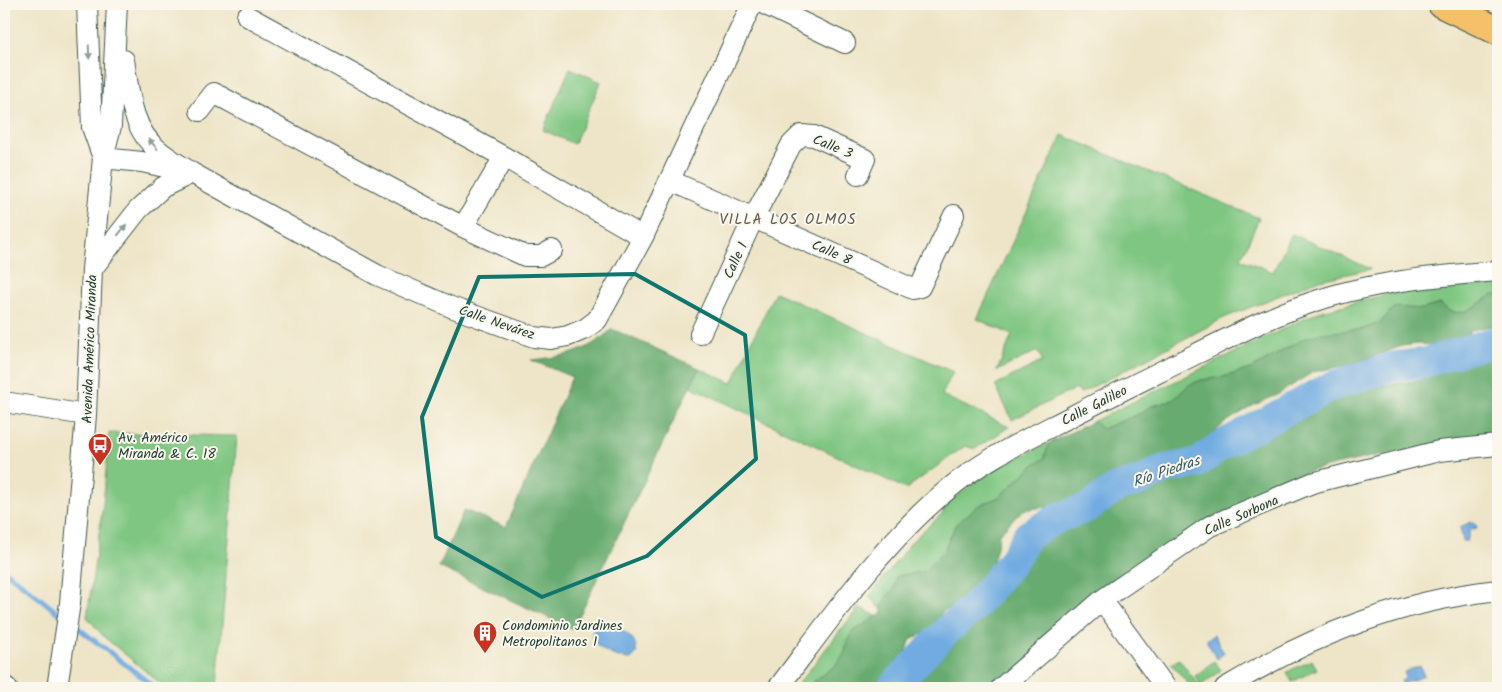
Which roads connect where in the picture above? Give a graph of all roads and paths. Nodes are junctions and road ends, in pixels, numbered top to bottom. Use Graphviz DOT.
graph roads {
  1 [pos="87,4"];
  2 [pos="752,4"];
  3 [pos="764,4"];
  4 [pos="1442,4"];
  5 [pos="117,11"];
  6 [pos="247,16"];
  7 [pos="1498,31"];
  8 [pos="845,43"];
  9 [pos="200,111"];
  10 [pos="801,135"];
  11 [pos="504,157"];
  12 [pos="104,158"];
  13 [pos="862,167"];
  14 [pos="192,173"];
  15 [pos="670,181"];
  16 [pos="954,215"];
  17 [pos="754,217"];
  18 [pos="463,227"];
  19 [pos="643,237"];
  20 [pos="552,250"];
  21 [pos="92,269"];
  22 [pos="1498,271"];
  23 [pos="700,334"];
  24 [pos="4,402"];
  25 [pos="86,416"];
  26 [pos="1498,445"];
  27 [pos="1498,590"];
  28 [pos="1102,600"];
  29 [pos="4,686"];
  30 [pos="7,688"];
  31 [pos="57,688"];
  32 [pos="778,688"];
  33 [pos="1000,688"];
  34 [pos="1166,688"];
  35 [pos="1226,688"];
  1 -- 12 [label="street, Avenida Américo Miranda, one-way"];
  2 -- 15 [label="street, Calle Nevárez"];
  3 -- 8 [label="street"];
  4 -- 7 [label="highway"];
  5 -- 12 [label="street, Avenida Américo Miranda"];
  14 -- 5 [label="street, one-way"];
  6 -- 11 [label="street"];
  9 -- 18 [label="street"];
  10 -- 13 [label="street, Calle 3"];
  10 -- 17 [label="street, Calle 1"];
  11 -- 18 [label="street"];
  11 -- 19 [label="street"];
  12 -- 14 [label="street, Calle Nevárez"];
  12 -- 21 [label="street, Avenida Américo Miranda"];
  14 -- 19 [label="street, Calle Nevárez"];
  21 -- 14 [label="street, one-way"];
  15 -- 17 [label="street, Calle 8"];
  15 -- 19 [label="street, Calle Nevárez"];
  16 -- 17 [label="street, Calle 8"];
  17 -- 23 [label="street, Calle 1"];
  18 -- 20 [label="street"];
  21 -- 25 [label="street, Avenida Américo Miranda"];
  22 -- 32 [label="street, Calle Galileo"];
  24 -- 25 [label="street"];
  25 -- 31 [label="street, Avenida Américo Miranda"];
  26 -- 28 [label="street, Calle Sorbona"];
  27 -- 35 [label="street"];
  28 -- 33 [label="street, Calle Sorbona"];
  28 -- 34 [label="street"];
  29 -- 30 [label="street"];
}
